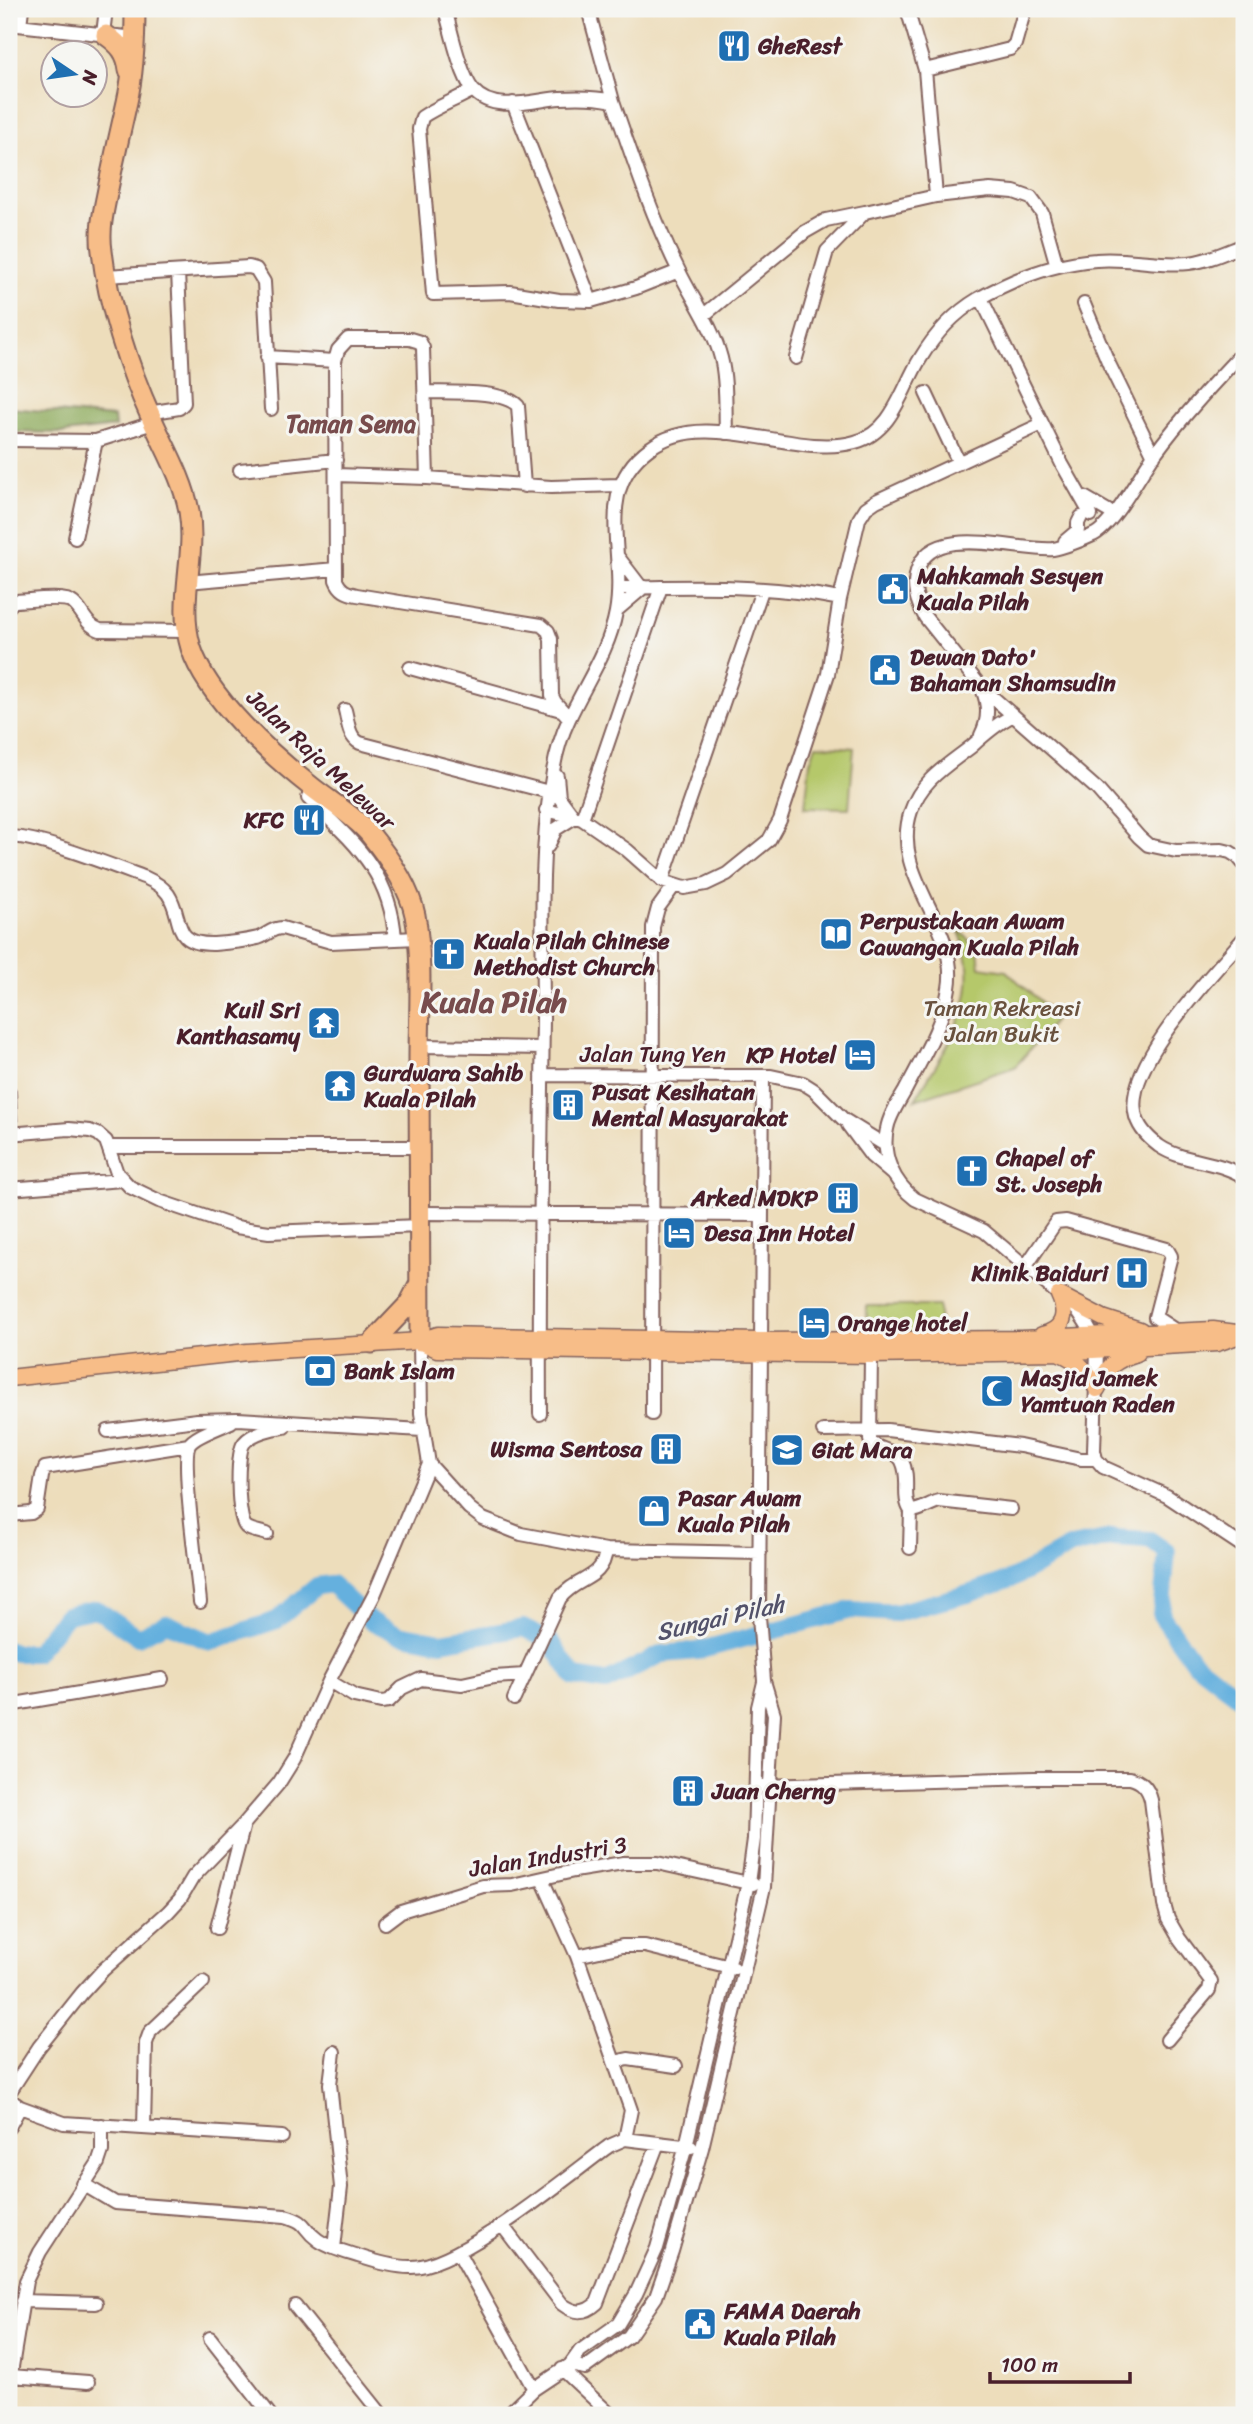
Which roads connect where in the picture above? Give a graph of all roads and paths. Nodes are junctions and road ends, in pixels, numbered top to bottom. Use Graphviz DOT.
graph roads {
  1 [pos="22,9"];
  2 [pos="106,9"];
  3 [pos="134,9"];
  4 [pos="147,9"];
  5 [pos="445,9"];
  6 [pos="588,9"];
  7 [pos="907,9"];
  8 [pos="1025,9"];
  9 [pos="15,25"];
  10 [pos="105,34"];
  11 [pos="135,38"];
  12 [pos="925,70"];
  13 [pos="473,90"];
  14 [pos="128,99"];
  15 [pos="613,101"];
  16 [pos="513,103"];
  17 [pos="107,192"];
  18 [pos="936,196"];
  19 [pos="865,212"];
  20 [pos="1244,244"];
  21 [pos="1057,266"];
  22 [pos="679,271"];
  23 [pos="178,272"];
  24 [pos="106,276"];
  25 [pos="981,298"];
  26 [pos="591,301"];
  27 [pos="1084,304"];
  28 [pos="704,315"];
  29 [pos="1244,351"];
  30 [pos="267,357"];
  31 [pos="796,358"];
  32 [pos="335,361"];
  33 [pos="425,392"];
  34 [pos="926,393"];
  35 [pos="271,409"];
  36 [pos="151,418"];
  37 [pos="1042,424"];
  38 [pos="726,433"];
  39 [pos="9,440"];
  40 [pos="96,441"];
  41 [pos="1154,456"];
  42 [pos="336,460"];
  43 [pos="959,463"];
  44 [pos="240,470"];
  45 [pos="336,475"];
  46 [pos="427,478"];
  47 [pos="619,485"];
  48 [pos="524,486"];
  49 [pos="1074,487"];
  50 [pos="1122,504"];
  51 [pos="1108,511"];
  52 [pos="1088,524"];
  53 [pos="75,538"];
  54 [pos="618,557"];
  55 [pos="336,569"];
  56 [pos="187,582"];
  57 [pos="642,587"];
  58 [pos="661,587"];
  59 [pos="619,588"];
  60 [pos="762,590"];
  61 [pos="840,599"];
  62 [pos="9,606"];
  63 [pos="617,610"];
  64 [pos="187,631"];
  65 [pos="410,668"];
  66 [pos="981,687"];
  67 [pos="345,709"];
  68 [pos="988,711"];
  69 [pos="565,714"];
  70 [pos="1014,719"];
  71 [pos="979,738"];
  72 [pos="559,743"];
  73 [pos="315,789"];
  74 [pos="549,792"];
  75 [pos="547,810"];
  76 [pos="577,817"];
  77 [pos="9,838"];
  78 [pos="544,864"];
  79 [pos="1244,864"];
  80 [pos="668,883"];
  81 [pos="417,938"];
  82 [pos="1244,938"];
  83 [pos="394,940"];
  84 [pos="419,1046"];
  85 [pos="542,1048"];
  86 [pos="542,1074"];
  87 [pos="654,1075"];
  88 [pos="763,1076"];
  89 [pos="9,1092"];
  90 [pos="843,1119"];
  91 [pos="10,1134"];
  92 [pos="885,1145"];
  93 [pos="108,1147"];
  94 [pos="419,1147"];
  95 [pos="895,1176"];
  96 [pos="1244,1177"];
  97 [pos="122,1180"];
  98 [pos="9,1189"];
  99 [pos="541,1214"];
  100 [pos="653,1214"];
  101 [pos="762,1215"];
  102 [pos="419,1220"];
  103 [pos="1026,1266"];
  104 [pos="420,1284"];
  105 [pos="1059,1295"];
  106 [pos="1179,1332"];
  107 [pos="1244,1334"];
  108 [pos="1021,1339"];
  109 [pos="420,1341"];
  110 [pos="1154,1341"];
  111 [pos="372,1343"];
  112 [pos="1096,1343"];
  113 [pos="539,1344"];
  114 [pos="652,1346"];
  115 [pos="761,1347"];
  116 [pos="1057,1352"];
  117 [pos="871,1354"];
  118 [pos="9,1378"];
  119 [pos="1097,1389"];
  120 [pos="540,1414"];
  121 [pos="652,1414"];
  122 [pos="238,1419"];
  123 [pos="305,1424"];
  124 [pos="422,1430"];
  125 [pos="870,1430"];
  126 [pos="108,1431"];
  127 [pos="822,1431"];
  128 [pos="189,1445"];
  129 [pos="1096,1459"];
  130 [pos="429,1464"];
  131 [pos="1011,1509"];
  132 [pos="911,1511"];
  133 [pos="9,1515"];
  134 [pos="267,1534"];
  135 [pos="1242,1542"];
  136 [pos="910,1548"];
  137 [pos="606,1550"];
  138 [pos="760,1553"];
  139 [pos="200,1602"];
  140 [pos="525,1675"];
  141 [pos="162,1679"];
  142 [pos="329,1681"];
  143 [pos="764,1681"];
  144 [pos="514,1699"];
  145 [pos="9,1705"];
  146 [pos="755,1786"];
  147 [pos="770,1786"];
  148 [pos="244,1824"];
  149 [pos="542,1879"];
  150 [pos="748,1883"];
  151 [pos="764,1887"];
  152 [pos="385,1923"];
  153 [pos="217,1928"];
  154 [pos="577,1956"];
  155 [pos="728,1966"];
  156 [pos="744,1970"];
  157 [pos="203,1982"];
  158 [pos="1167,2040"];
  159 [pos="334,2052"];
  160 [pos="614,2062"];
  161 [pos="676,2066"];
  162 [pos="9,2093"];
  163 [pos="9,2099"];
  164 [pos="20,2107"];
  165 [pos="102,2126"];
  166 [pos="9,2127"];
  167 [pos="144,2128"];
  168 [pos="282,2137"];
  169 [pos="625,2139"];
  170 [pos="658,2143"];
  171 [pos="686,2146"];
  172 [pos="702,2148"];
  173 [pos="83,2184"];
  174 [pos="502,2225"];
  175 [pos="334,2248"];
  176 [pos="458,2252"];
  177 [pos="22,2301"];
  178 [pos="96,2303"];
  179 [pos="295,2306"];
  180 [pos="210,2339"];
  181 [pos="566,2367"];
  182 [pos="10,2380"];
  183 [pos="88,2382"];
  184 [pos="534,2389"];
  185 [pos="271,2415"];
  186 [pos="382,2415"];
  187 [pos="508,2415"];
  188 [pos="611,2415"];
  1 -- 9 [label="street"];
  2 -- 10 [label="street"];
  3 -- 10 [label="highway"];
  3 -- 11 [label="highway, Jalan Raja Melewar"];
  4 -- 11 [label="highway"];
  4 -- 17 [label="highway, Jalan Raja Melewar"];
  5 -- 13 [label="street"];
  6 -- 15 [label="street"];
  7 -- 12 [label="street"];
  8 -- 12 [label="street"];
  9 -- 10 [label="street"];
  10 -- 11 [label="street"];
  10 -- 14 [label="highway"];
  11 -- 14 [label="highway, Jalan Raja Melewar"];
  12 -- 18 [label="street"];
  13 -- 16 [label="street"];
  13 -- 26 [label="street"];
  14 -- 17 [label="highway, Jalan Raja Melewar"];
  15 -- 16 [label="street"];
  15 -- 22 [label="street"];
  16 -- 26 [label="street"];
  17 -- 24 [label="highway, Jalan Raja Melewar"];
  18 -- 19 [label="street"];
  18 -- 21 [label="street"];
  19 -- 28 [label="street"];
  19 -- 31 [label="street"];
  20 -- 21 [label="street"];
  21 -- 25 [label="street"];
  22 -- 26 [label="street"];
  22 -- 28 [label="street"];
  23 -- 24 [label="street"];
  23 -- 30 [label="street"];
  23 -- 36 [label="street"];
  24 -- 36 [label="highway, Jalan Raja Melewar"];
  25 -- 37 [label="street"];
  25 -- 38 [label="street"];
  27 -- 41 [label="street"];
  28 -- 38 [label="street"];
  29 -- 41 [label="street"];
  30 -- 32 [label="street"];
  30 -- 35 [label="street"];
  32 -- 33 [label="street"];
  32 -- 42 [label="street"];
  33 -- 46 [label="street"];
  33 -- 48 [label="street"];
  34 -- 43 [label="street"];
  36 -- 40 [label="street"];
  36 -- 56 [label="highway, Jalan Raja Melewar"];
  37 -- 43 [label="street"];
  37 -- 49 [label="street"];
  38 -- 47 [label="street"];
  39 -- 40 [label="street"];
  40 -- 53 [label="street"];
  41 -- 50 [label="street"];
  42 -- 44 [label="street"];
  42 -- 45 [label="street"];
  43 -- 61 [label="street"];
  45 -- 46 [label="street"];
  45 -- 55 [label="street"];
  46 -- 48 [label="street"];
  47 -- 48 [label="street"];
  47 -- 54 [label="street"];
  49 -- 51 [label="street"];
  49 -- 52 [label="street"];
  50 -- 51 [label="street"];
  50 -- 52 [label="street"];
  51 -- 52 [label="street"];
  52 -- 66 [label="street"];
  54 -- 57 [label="street"];
  54 -- 59 [label="street"];
  55 -- 56 [label="street"];
  55 -- 69 [label="street"];
  56 -- 64 [label="highway, Jalan Raja Melewar"];
  57 -- 58 [label="street"];
  57 -- 59 [label="street"];
  57 -- 63 [label="street"];
  58 -- 60 [label="street"];
  58 -- 76 [label="street"];
  59 -- 63 [label="street"];
  60 -- 61 [label="street"];
  60 -- 80 [label="street"];
  61 -- 80 [label="street"];
  62 -- 64 [label="street"];
  63 -- 69 [label="street"];
  64 -- 73 [label="highway, Jalan Raja Melewar"];
  65 -- 69 [label="street"];
  66 -- 68 [label="street"];
  66 -- 70 [label="street"];
  67 -- 74 [label="street"];
  68 -- 70 [label="street"];
  68 -- 71 [label="street"];
  69 -- 72 [label="street"];
  70 -- 71 [label="street"];
  70 -- 79 [label="street"];
  71 -- 92 [label="street"];
  72 -- 74 [label="street"];
  72 -- 76 [label="street"];
  73 -- 81 [label="highway, Jalan Raja Melewar"];
  73 -- 83 [label="street"];
  74 -- 75 [label="street"];
  75 -- 76 [label="street"];
  75 -- 78 [label="street"];
  76 -- 78 [label="street"];
  76 -- 80 [label="street"];
  77 -- 83 [label="street"];
  78 -- 85 [label="street"];
  80 -- 87 [label="street"];
  81 -- 83 [label="street"];
  81 -- 84 [label="highway, Jalan Raja Melewar"];
  82 -- 96 [label="street"];
  84 -- 85 [label="street"];
  84 -- 94 [label="highway, Jalan Raja Melewar"];
  85 -- 86 [label="street"];
  86 -- 87 [label="street, Jalan Tung Yen"];
  86 -- 99 [label="street"];
  87 -- 88 [label="street, Jalan Tung Yen"];
  87 -- 100 [label="street"];
  88 -- 90 [label="street, Jalan Tung Yen"];
  88 -- 101 [label="street"];
  89 -- 91 [label="street"];
  90 -- 92 [label="street"];
  90 -- 95 [label="street"];
  91 -- 93 [label="street"];
  92 -- 95 [label="street"];
  93 -- 94 [label="street"];
  93 -- 97 [label="street"];
  94 -- 102 [label="highway, Jalan Raja Melewar"];
  95 -- 103 [label="street"];
  97 -- 98 [label="street"];
  97 -- 102 [label="street"];
  99 -- 100 [label="street"];
  99 -- 102 [label="street"];
  99 -- 113 [label="street"];
  100 -- 101 [label="street"];
  100 -- 114 [label="street"];
  101 -- 115 [label="street"];
  102 -- 104 [label="highway, Jalan Raja Melewar"];
  103 -- 105 [label="street"];
  103 -- 106 [label="street"];
  104 -- 109 [label="highway, Jalan Raja Melewar"];
  104 -- 111 [label="highway"];
  105 -- 108 [label="main road"];
  105 -- 110 [label="main road"];
  105 -- 112 [label="street"];
  106 -- 107 [label="main road"];
  106 -- 110 [label="main road"];
  107 -- 110 [label="main road"];
  108 -- 112 [label="main road"];
  108 -- 115 [label="main road"];
  109 -- 111 [label="main road"];
  109 -- 113 [label="main road"];
  109 -- 124 [label="street"];
  110 -- 112 [label="main road"];
  110 -- 119 [label="main road"];
  111 -- 118 [label="main road"];
  112 -- 116 [label="main road"];
  112 -- 119 [label="street"];
  113 -- 114 [label="main road"];
  113 -- 120 [label="street"];
  114 -- 115 [label="main road"];
  114 -- 121 [label="street"];
  115 -- 117 [label="main road"];
  115 -- 138 [label="street"];
  116 -- 117 [label="main road"];
  116 -- 119 [label="main road"];
  117 -- 125 [label="street"];
  119 -- 129 [label="street"];
  122 -- 123 [label="street"];
  122 -- 126 [label="street"];
  122 -- 128 [label="street"];
  123 -- 124 [label="street"];
  123 -- 134 [label="street"];
  124 -- 130 [label="street"];
  125 -- 127 [label="street"];
  125 -- 129 [label="street"];
  125 -- 132 [label="street"];
  128 -- 133 [label="street"];
  128 -- 139 [label="street"];
  129 -- 135 [label="street"];
  130 -- 137 [label="street"];
  130 -- 142 [label="street"];
  131 -- 132 [label="street"];
  132 -- 136 [label="street"];
  137 -- 138 [label="street"];
  137 -- 140 [label="street"];
  138 -- 143 [label="street"];
  140 -- 142 [label="street"];
  140 -- 144 [label="street"];
  141 -- 145 [label="street"];
  142 -- 148 [label="street"];
  143 -- 146 [label="street"];
  143 -- 147 [label="street"];
  146 -- 147 [label="street"];
  146 -- 150 [label="street"];
  147 -- 151 [label="street"];
  147 -- 158 [label="street"];
  148 -- 153 [label="street"];
  148 -- 162 [label="street"];
  149 -- 150 [label="street, Jalan Industri 3"];
  149 -- 152 [label="street, Jalan Industri 3"];
  149 -- 154 [label="street"];
  150 -- 151 [label="street, Jalan Industri 3"];
  150 -- 155 [label="street"];
  151 -- 156 [label="street"];
  154 -- 155 [label="street"];
  154 -- 160 [label="street"];
  155 -- 156 [label="street"];
  155 -- 171 [label="street"];
  156 -- 172 [label="street"];
  157 -- 167 [label="street"];
  159 -- 175 [label="street"];
  160 -- 161 [label="street"];
  160 -- 169 [label="street"];
  163 -- 164 [label="street"];
  164 -- 165 [label="street"];
  164 -- 166 [label="street"];
  165 -- 167 [label="street"];
  165 -- 173 [label="street"];
  167 -- 168 [label="street"];
  169 -- 170 [label="street"];
  169 -- 174 [label="street"];
  170 -- 171 [label="street"];
  170 -- 174 [label="street"];
  171 -- 172 [label="street"];
  171 -- 181 [label="street"];
  172 -- 181 [label="street"];
  173 -- 175 [label="street"];
  173 -- 177 [label="street"];
  174 -- 176 [label="street"];
  175 -- 176 [label="street"];
  176 -- 184 [label="street"];
  177 -- 178 [label="street"];
  177 -- 182 [label="street"];
  179 -- 186 [label="street"];
  180 -- 185 [label="street"];
  181 -- 184 [label="street"];
  181 -- 188 [label="street"];
  182 -- 183 [label="street"];
  184 -- 187 [label="street"];
}
